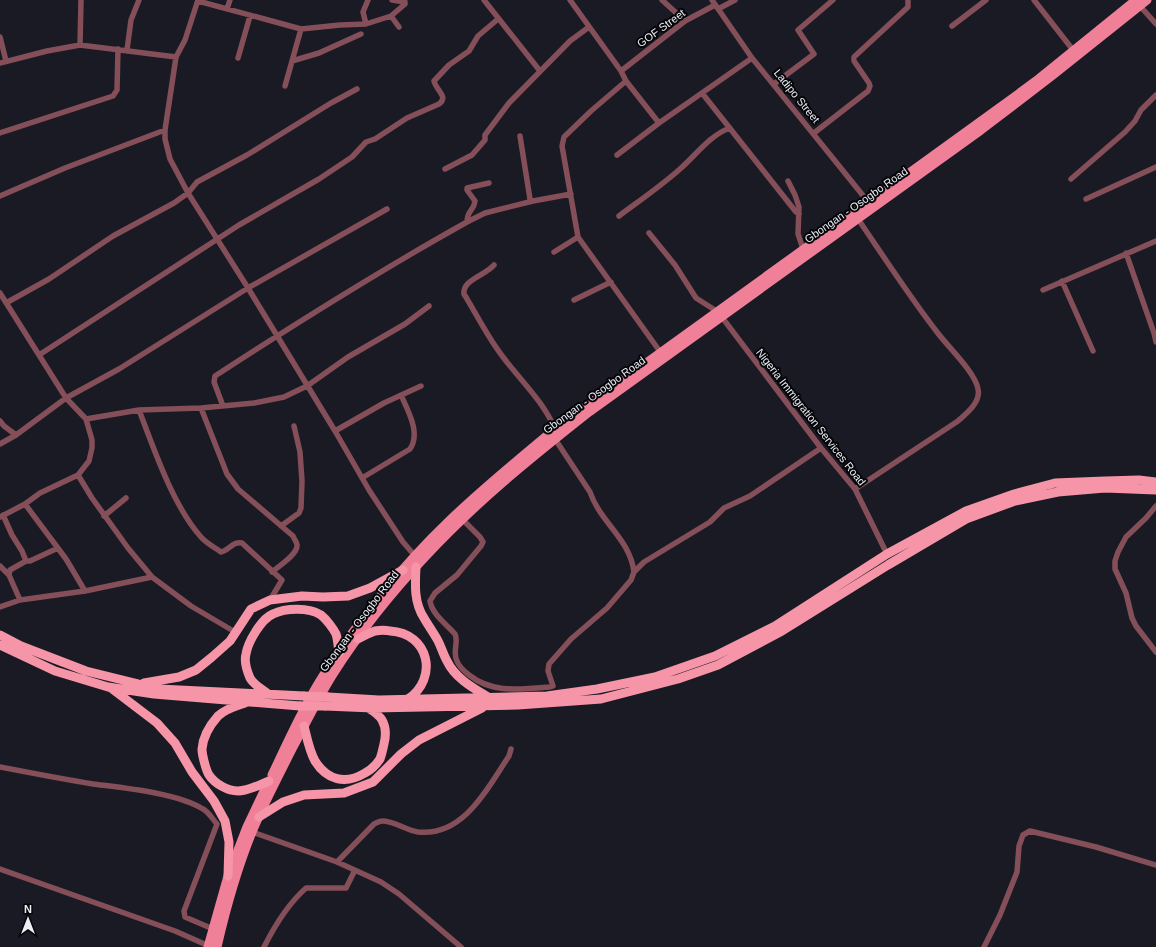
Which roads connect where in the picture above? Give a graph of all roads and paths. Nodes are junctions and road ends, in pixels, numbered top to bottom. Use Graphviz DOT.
graph roads {
  1 [pos="81,0"];
  2 [pos="139,0"];
  3 [pos="230,0"];
  4 [pos="368,0"];
  5 [pos="392,0"];
  6 [pos="484,0"];
  7 [pos="570,0"];
  8 [pos="662,0"];
  9 [pos="735,0"];
  10 [pos="833,0"];
  11 [pos="908,0"];
  12 [pos="986,0"];
  13 [pos="1034,0"];
  14 [pos="198,1"];
  15 [pos="1141,2"];
  16 [pos="715,5"];
  17 [pos="227,9"];
  18 [pos="250,16"];
  19 [pos="391,16"];
  20 [pos="498,19"];
  21 [pos="685,21"];
  22 [pos="366,24"];
  23 [pos="1156,24"];
  24 [pos="952,26"];
  25 [pos="399,27"];
  26 [pos="590,27"];
  27 [pos="301,29"];
  28 [pos="361,34"];
  29 [pos="0,37"];
  30 [pos="80,45"];
  31 [pos="118,49"];
  32 [pos="127,50"];
  33 [pos="1074,50"];
  34 [pos="176,57"];
  35 [pos="238,58"];
  36 [pos="752,58"];
  37 [pos="6,61"];
  38 [pos="292,61"];
  39 [pos="0,63"];
  40 [pos="540,71"];
  41 [pos="621,71"];
  42 [pos="626,81"];
  43 [pos="774,84"];
  44 [pos="286,86"];
  45 [pos="357,89"];
  46 [pos="702,93"];
  47 [pos="1156,95"];
  48 [pos="659,123"];
  49 [pos="730,128"];
  50 [pos="165,130"];
  51 [pos="0,133"];
  52 [pos="814,133"];
  53 [pos="520,136"];
  54 [pos="617,155"];
  55 [pos="1156,167"];
  56 [pos="445,169"];
  57 [pos="1071,179"];
  58 [pos="788,181"];
  59 [pos="489,182"];
  60 [pos="188,193"];
  61 [pos="571,194"];
  62 [pos="0,196"];
  63 [pos="1086,199"];
  64 [pos="534,201"];
  65 [pos="869,203"];
  66 [pos="387,209"];
  67 [pos="799,214"];
  68 [pos="619,216"];
  69 [pos="858,219"];
  70 [pos="466,222"];
  71 [pos="649,233"];
  72 [pos="578,237"];
  73 [pos="218,240"];
  74 [pos="1156,241"];
  75 [pos="803,250"];
  76 [pos="554,252"];
  77 [pos="1126,253"];
  78 [pos="494,265"];
  79 [pos="1062,281"];
  80 [pos="611,282"];
  81 [pos="248,288"];
  82 [pos="1043,290"];
  83 [pos="0,293"];
  84 [pos="574,300"];
  85 [pos="6,303"];
  86 [pos="429,306"];
  87 [pos="720,314"];
  88 [pos="277,336"];
  89 [pos="1156,342"];
  90 [pos="1093,351"];
  91 [pos="662,353"];
  92 [pos="40,356"];
  93 [pos="308,386"];
  94 [pos="421,386"];
  95 [pos="401,395"];
  96 [pos="66,398"];
  97 [pos="223,406"];
  98 [pos="200,408"];
  99 [pos="139,410"];
  100 [pos="86,419"];
  101 [pos="0,421"];
  102 [pos="294,426"];
  103 [pos="335,431"];
  104 [pos="555,434"];
  105 [pos="16,435"];
  106 [pos="0,444"];
  107 [pos="821,448"];
  108 [pos="78,475"];
  109 [pos="362,478"];
  110 [pos="1156,482"];
  111 [pos="855,489"];
  112 [pos="1156,490"];
  113 [pos="126,498"];
  114 [pos="25,504"];
  115 [pos="1156,506"];
  116 [pos="1,516"];
  117 [pos="104,516"];
  118 [pos="462,519"];
  119 [pos="281,526"];
  120 [pos="58,548"];
  121 [pos="887,554"];
  122 [pos="415,556"];
  123 [pos="632,558"];
  124 [pos="26,561"];
  125 [pos="644,562"];
  126 [pos="0,566"];
  127 [pos="416,567"];
  128 [pos="403,570"];
  129 [pos="272,572"];
  130 [pos="634,572"];
  131 [pos="9,575"];
  132 [pos="152,577"];
  133 [pos="85,591"];
  134 [pos="20,600"];
  135 [pos="270,600"];
  136 [pos="0,607"];
  137 [pos="236,632"];
  138 [pos="0,636"];
  139 [pos="358,639"];
  140 [pos="0,645"];
  141 [pos="1156,652"];
  142 [pos="339,653"];
  143 [pos="138,684"];
  144 [pos="108,686"];
  145 [pos="268,694"];
  146 [pos="488,697"];
  147 [pos="408,699"];
  148 [pos="250,702"];
  149 [pos="326,702"];
  150 [pos="484,706"];
  151 [pos="368,708"];
  152 [pos="304,726"];
  153 [pos="511,749"];
  154 [pos="0,767"];
  155 [pos="269,781"];
  156 [pos="259,817"];
  157 [pos="252,832"];
  158 [pos="337,862"];
  159 [pos="1156,865"];
  160 [pos="0,869"];
  161 [pos="355,870"];
  162 [pos="228,876"];
  163 [pos="214,929"];
  164 [pos="211,947"];
  165 [pos="264,947"];
  166 [pos="461,947"];
  167 [pos="984,947"];
  1 -- 30 [label="street"];
  2 -- 32 [label="street"];
  3 -- 17 [label="street"];
  4 -- 22 [label="street"];
  5 -- 19 [label="street"];
  6 -- 20 [label="street"];
  7 -- 26 [label="street"];
  8 -- 21 [label="street"];
  9 -- 16 [label="street, GOF Street"];
  10 -- 43 [label="street"];
  11 -- 52 [label="street"];
  12 -- 24 [label="street"];
  13 -- 33 [label="street"];
  14 -- 17 [label="street"];
  14 -- 34 [label="street"];
  15 -- 23 [label="street"];
  15 -- 33 [label="main road, Gbongan - Osogbo Road"];
  15 -- 69 [label="main road, Gbongan - Osogbo Road"];
  16 -- 21 [label="street, GOF Street"];
  16 -- 36 [label="street, Ladipo Street"];
  17 -- 18 [label="street"];
  18 -- 27 [label="street"];
  18 -- 35 [label="street"];
  19 -- 22 [label="street"];
  19 -- 25 [label="street"];
  20 -- 40 [label="street"];
  20 -- 73 [label="street"];
  21 -- 41 [label="street, GOF Street"];
  22 -- 27 [label="street"];
  26 -- 40 [label="street"];
  26 -- 41 [label="street"];
  27 -- 38 [label="street"];
  28 -- 38 [label="street"];
  29 -- 37 [label="street"];
  30 -- 31 [label="street"];
  30 -- 37 [label="street"];
  31 -- 32 [label="street"];
  31 -- 51 [label="street"];
  32 -- 34 [label="street"];
  33 -- 65 [label="main road, Gbongan - Osogbo Road"];
  34 -- 50 [label="street"];
  36 -- 43 [label="street, Ladipo Street"];
  36 -- 46 [label="street"];
  37 -- 39 [label="street"];
  38 -- 44 [label="street"];
  40 -- 56 [label="street"];
  41 -- 42 [label="street"];
  42 -- 48 [label="street"];
  42 -- 61 [label="street"];
  43 -- 52 [label="street, Ladipo Street"];
  45 -- 60 [label="street"];
  46 -- 48 [label="street"];
  46 -- 49 [label="street"];
  47 -- 57 [label="street"];
  48 -- 54 [label="street"];
  49 -- 67 [label="street"];
  49 -- 68 [label="street"];
  50 -- 60 [label="street"];
  50 -- 62 [label="street"];
  52 -- 65 [label="street, Ladipo Street"];
  53 -- 64 [label="street"];
  55 -- 63 [label="street"];
  58 -- 67 [label="street"];
  59 -- 70 [label="street"];
  60 -- 73 [label="street"];
  60 -- 85 [label="street"];
  61 -- 64 [label="street"];
  61 -- 72 [label="street"];
  64 -- 70 [label="street"];
  65 -- 75 [label="main road, Gbongan - Osogbo Road"];
  66 -- 81 [label="street"];
  67 -- 75 [label="street"];
  69 -- 87 [label="main road, Gbongan - Osogbo Road"];
  69 -- 111 [label="street"];
  70 -- 88 [label="street"];
  71 -- 87 [label="street"];
  72 -- 76 [label="street"];
  72 -- 80 [label="street"];
  73 -- 81 [label="street"];
  73 -- 92 [label="street"];
  74 -- 77 [label="street"];
  75 -- 87 [label="main road, Gbongan - Osogbo Road"];
  77 -- 79 [label="street"];
  77 -- 89 [label="street"];
  78 -- 104 [label="street"];
  79 -- 82 [label="street"];
  79 -- 90 [label="street"];
  80 -- 84 [label="street"];
  80 -- 91 [label="street"];
  81 -- 88 [label="street"];
  81 -- 96 [label="street"];
  83 -- 85 [label="street"];
  85 -- 92 [label="street"];
  86 -- 93 [label="street"];
  87 -- 91 [label="main road, Gbongan - Osogbo Road"];
  87 -- 104 [label="main road, Gbongan - Osogbo Road"];
  87 -- 107 [label="street, Nigeria Immigration Services Road"];
  88 -- 93 [label="street"];
  88 -- 97 [label="street"];
  91 -- 104 [label="main road, Gbongan - Osogbo Road"];
  92 -- 96 [label="street"];
  93 -- 97 [label="street"];
  93 -- 103 [label="street"];
  94 -- 95 [label="street"];
  95 -- 103 [label="street"];
  95 -- 109 [label="street"];
  96 -- 100 [label="street"];
  96 -- 105 [label="street"];
  97 -- 98 [label="street"];
  98 -- 99 [label="street"];
  98 -- 119 [label="street"];
  99 -- 100 [label="street"];
  99 -- 129 [label="street"];
  100 -- 108 [label="street"];
  101 -- 105 [label="street"];
  102 -- 119 [label="street"];
  103 -- 109 [label="street"];
  104 -- 118 [label="main road, Gbongan - Osogbo Road"];
  104 -- 122 [label="main road, Gbongan - Osogbo Road"];
  104 -- 123 [label="street"];
  105 -- 106 [label="street"];
  107 -- 111 [label="street, Nigeria Immigration Services Road"];
  107 -- 125 [label="street"];
  108 -- 114 [label="street"];
  108 -- 117 [label="street"];
  109 -- 122 [label="street"];
  110 -- 121 [label="highway"];
  111 -- 121 [label="street, Nigeria Immigration Services Road"];
  112 -- 150 [label="highway"];
  113 -- 117 [label="street"];
  114 -- 116 [label="street"];
  114 -- 120 [label="street"];
  115 -- 141 [label="street"];
  116 -- 124 [label="street"];
  117 -- 132 [label="street"];
  118 -- 127 [label="main road, Gbongan - Osogbo Road"];
  118 -- 130 [label="street"];
  119 -- 129 [label="street"];
  120 -- 124 [label="street"];
  120 -- 133 [label="street"];
  121 -- 146 [label="highway"];
  122 -- 128 [label="main road, Gbongan - Osogbo Road"];
  123 -- 125 [label="street"];
  123 -- 130 [label="street"];
  124 -- 131 [label="street"];
  125 -- 130 [label="street"];
  126 -- 131 [label="street"];
  127 -- 139 [label="main road, Gbongan - Osogbo Road"];
  127 -- 146 [label="highway"];
  128 -- 135 [label="highway"];
  128 -- 142 [label="main road, Gbongan - Osogbo Road"];
  129 -- 135 [label="street"];
  131 -- 134 [label="street"];
  132 -- 133 [label="street"];
  132 -- 137 [label="street"];
  133 -- 134 [label="street"];
  134 -- 136 [label="street"];
  135 -- 137 [label="highway"];
  137 -- 143 [label="highway"];
  138 -- 143 [label="highway"];
  139 -- 147 [label="highway"];
  139 -- 152 [label="main road, Gbongan - Osogbo Road"];
  140 -- 144 [label="highway"];
  142 -- 145 [label="highway"];
  142 -- 155 [label="main road, Gbongan - Osogbo Road"];
  143 -- 145 [label="highway"];
  144 -- 148 [label="highway"];
  144 -- 162 [label="highway"];
  145 -- 149 [label="highway, bridge"];
  146 -- 147 [label="highway"];
  147 -- 149 [label="highway"];
  148 -- 149 [label="highway, bridge"];
  148 -- 155 [label="highway"];
  149 -- 151 [label="highway"];
  150 -- 151 [label="highway"];
  150 -- 156 [label="highway"];
  151 -- 152 [label="highway"];
  152 -- 156 [label="main road, Gbongan - Osogbo Road"];
  153 -- 158 [label="street"];
  154 -- 163 [label="street"];
  155 -- 162 [label="main road, Gbongan - Osogbo Road"];
  156 -- 157 [label="main road, Gbongan - Osogbo Road"];
  157 -- 158 [label="street"];
  157 -- 164 [label="main road, Gbongan - Osogbo Road"];
  158 -- 161 [label="street"];
  159 -- 167 [label="street"];
  160 -- 164 [label="street"];
  161 -- 165 [label="street"];
  161 -- 166 [label="street"];
  162 -- 163 [label="main road, Gbongan - Osogbo Road"];
  163 -- 164 [label="main road, Gbongan - Osogbo Road"];
}
